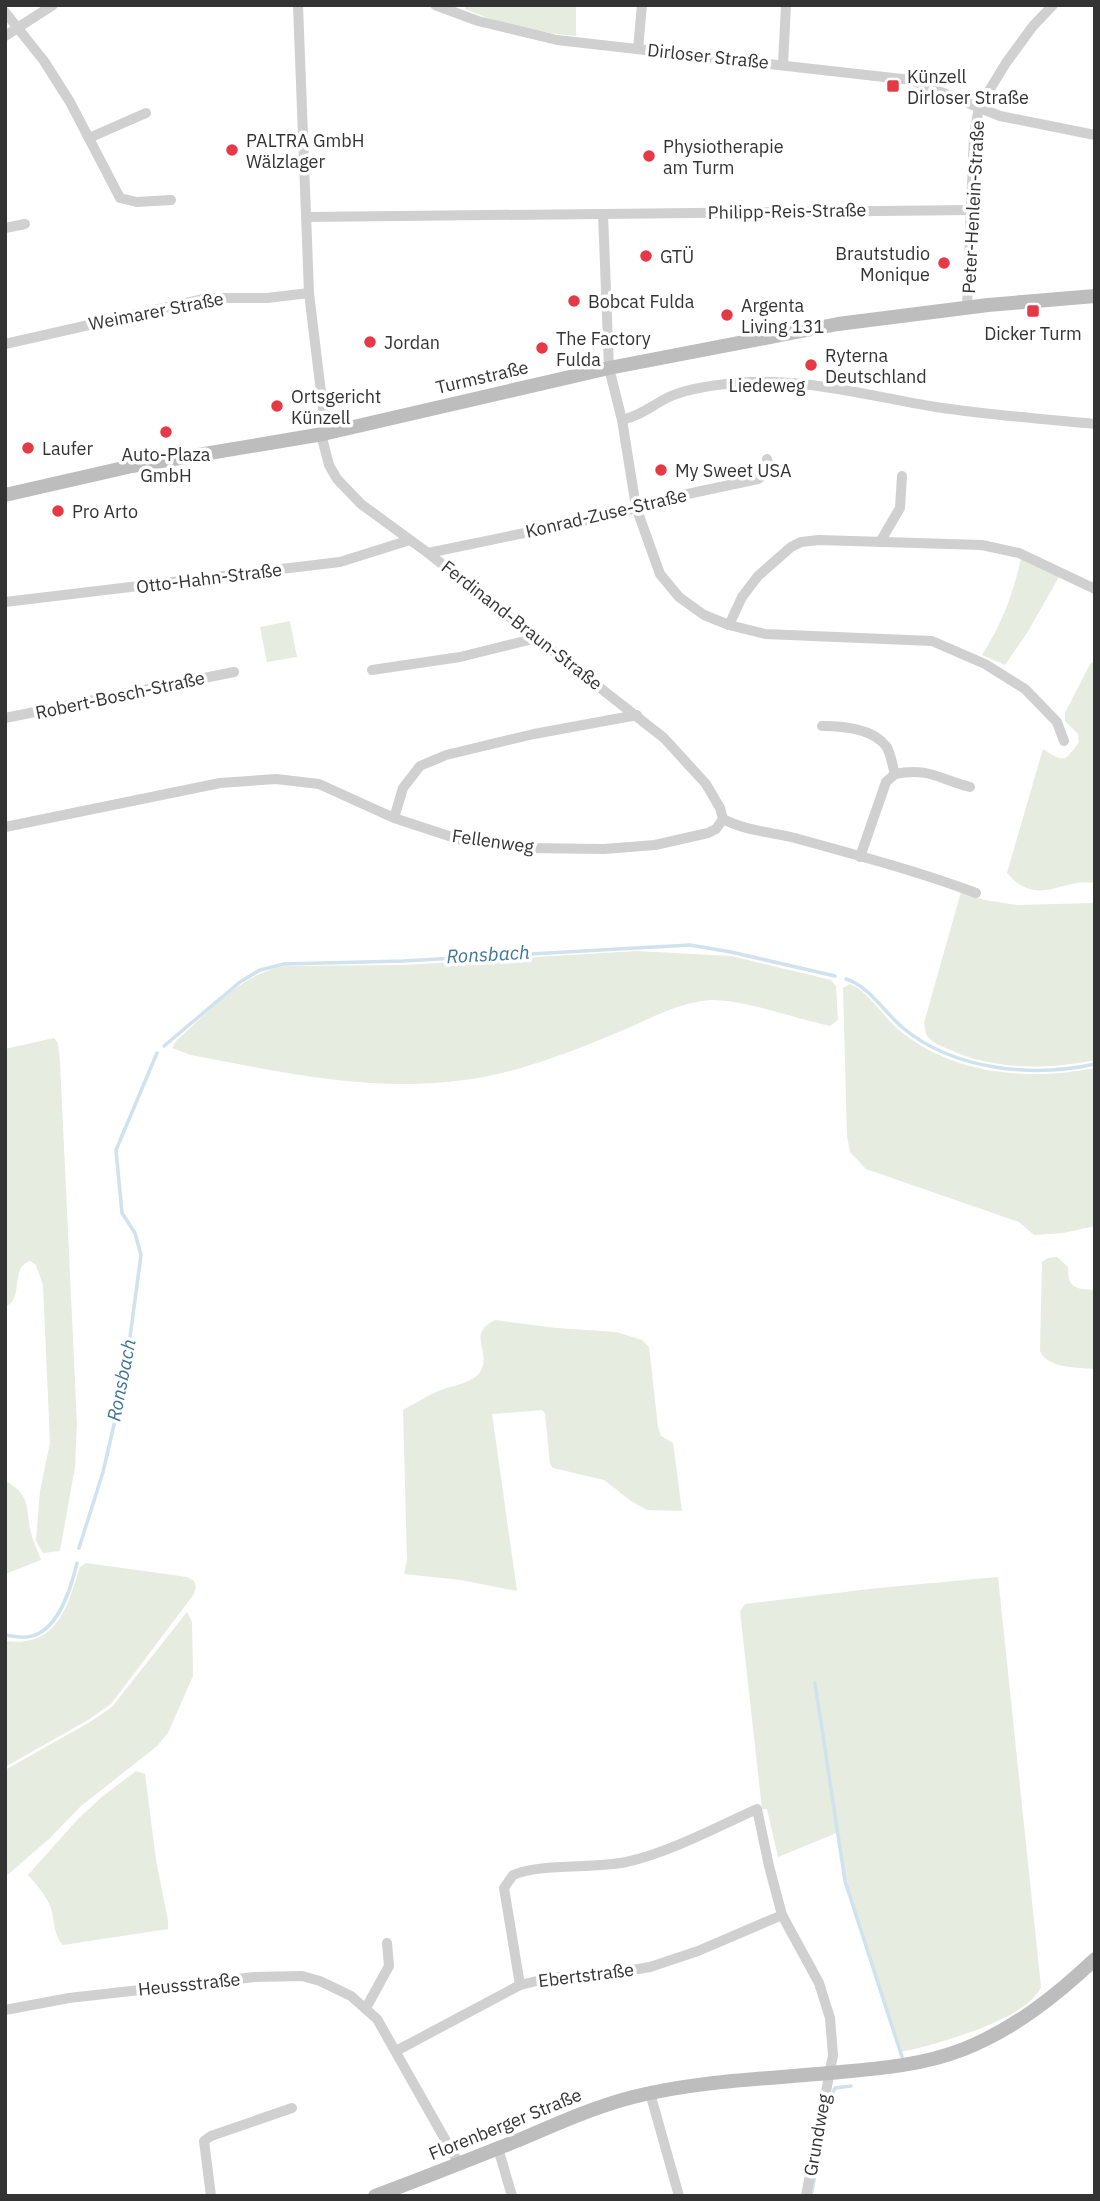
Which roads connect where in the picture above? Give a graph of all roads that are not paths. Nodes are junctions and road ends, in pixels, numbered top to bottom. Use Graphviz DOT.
graph roads {
  1 [pos="53,5"];
  2 [pos="298,5"];
  3 [pos="435,5"];
  4 [pos="642,5"];
  5 [pos="786,5"];
  6 [pos="1053,5"];
  7 [pos="5,12"];
  8 [pos="19,28"];
  9 [pos="5,36"];
  10 [pos="638,49"];
  11 [pos="783,64"];
  12 [pos="979,107"];
  13 [pos="146,113"];
  14 [pos="1095,135"];
  15 [pos="89,138"];
  16 [pos="171,200"];
  17 [pos="972,210"];
  18 [pos="603,214"];
  19 [pos="306,216"];
  20 [pos="25,224"];
  21 [pos="5,228"];
  22 [pos="309,293"];
  23 [pos="1095,296"];
  24 [pos="967,307"];
  25 [pos="5,344"];
  26 [pos="609,368"];
  27 [pos="622,420"];
  28 [pos="1095,424"];
  29 [pos="324,435"];
  30 [pos="766,459"];
  31 [pos="902,475"];
  32 [pos="5,495"];
  33 [pos="636,507"];
  34 [pos="410,540"];
  35 [pos="880,542"];
  36 [pos="428,553"];
  37 [pos="1095,589"];
  38 [pos="5,602"];
  39 [pos="729,625"];
  40 [pos="537,638"];
  41 [pos="372,670"];
  42 [pos="234,672"];
  43 [pos="637,715"];
  44 [pos="5,718"];
  45 [pos="822,726"];
  46 [pos="1064,741"];
  47 [pos="895,774"];
  48 [pos="970,787"];
  49 [pos="394,818"];
  50 [pos="723,819"];
  51 [pos="5,827"];
  52 [pos="860,857"];
  53 [pos="976,893"];
  54 [pos="782,1915"];
  55 [pos="387,1943"];
  56 [pos="1095,1959"];
  57 [pos="520,1985"];
  58 [pos="366,2008"];
  59 [pos="5,2010"];
  60 [pos="396,2051"];
  61 [pos="828,2073"];
  62 [pos="650,2093"];
  63 [pos="292,2108"];
  64 [pos="498,2148"];
  65 [pos="459,2164"];
  66 [pos="403,2191"];
  67 [pos="211,2196"];
  68 [pos="375,2196"];
  69 [pos="512,2196"];
  70 [pos="679,2196"];
  71 [pos="806,2196"];
  1 -- 8 [label="street"];
  2 -- 19 [label="street, Ferdinand-Braun-Straße"];
  3 -- 10 [label="street, Dirloser Straße"];
  4 -- 10 [label="street"];
  5 -- 11 [label="street"];
  6 -- 12 [label="street, Peter-Henlein-Straße"];
  7 -- 8 [label="street"];
  8 -- 9 [label="street"];
  8 -- 15 [label="street"];
  10 -- 11 [label="street, Dirloser Straße"];
  11 -- 12 [label="street, Dirloser Straße"];
  12 -- 14 [label="street, Dirloser Straße"];
  12 -- 17 [label="street, Peter-Henlein-Straße"];
  13 -- 15 [label="street"];
  15 -- 16 [label="street"];
  17 -- 18 [label="street, Philipp-Reis-Straße"];
  17 -- 24 [label="street, Peter-Henlein-Straße"];
  18 -- 19 [label="street, Philipp-Reis-Straße"];
  18 -- 26 [label="street"];
  19 -- 22 [label="street, Ferdinand-Braun-Straße"];
  20 -- 21 [label="street"];
  22 -- 25 [label="street, Weimarer Straße"];
  22 -- 29 [label="street, Ferdinand-Braun-Straße"];
  23 -- 24 [label="main road, Turmstraße"];
  24 -- 26 [label="main road, Turmstraße"];
  26 -- 27 [label="street"];
  26 -- 29 [label="main road, Turmstraße"];
  27 -- 28 [label="street, Liedeweg"];
  27 -- 33 [label="street"];
  29 -- 32 [label="main road, Turmstraße"];
  29 -- 34 [label="street, Ferdinand-Braun-Straße"];
  30 -- 33 [label="street, Konrad-Zuse-Straße"];
  31 -- 35 [label="street"];
  33 -- 36 [label="street, Konrad-Zuse-Straße"];
  33 -- 39 [label="street"];
  34 -- 36 [label="street, Ferdinand-Braun-Straße"];
  34 -- 38 [label="street, Otto-Hahn-Straße"];
  35 -- 37 [label="street"];
  35 -- 39 [label="street"];
  36 -- 40 [label="street, Ferdinand-Braun-Straße"];
  39 -- 46 [label="street"];
  40 -- 41 [label="street"];
  40 -- 43 [label="street, Ferdinand-Braun-Straße"];
  42 -- 44 [label="street, Robert-Bosch-Straße"];
  43 -- 49 [label="street"];
  43 -- 50 [label="street, Ferdinand-Braun-Straße"];
  45 -- 47 [label="street"];
  47 -- 48 [label="street"];
  47 -- 52 [label="street"];
  49 -- 50 [label="street, Fellenweg"];
  49 -- 51 [label="street, Fellenweg"];
  50 -- 52 [label="street"];
  52 -- 53 [label="street"];
  54 -- 57 [label="street, Ebertstraße"];
  54 -- 57 [label="street, Grundweg"];
  54 -- 61 [label="street, Grundweg"];
  55 -- 58 [label="street"];
  56 -- 61 [label="main road, Florenberger Straße"];
  57 -- 60 [label="street, Ebertstraße"];
  58 -- 59 [label="street, Heussstraße"];
  58 -- 60 [label="street, Heussstraße"];
  60 -- 65 [label="street, Heussstraße"];
  61 -- 62 [label="main road, Florenberger Straße"];
  61 -- 71 [label="street, Grundweg"];
  62 -- 64 [label="main road, Florenberger Straße"];
  62 -- 70 [label="street"];
  63 -- 67 [label="street"];
  64 -- 65 [label="main road, Florenberger Straße"];
  64 -- 69 [label="street"];
  65 -- 66 [label="main road, Florenberger Straße"];
  66 -- 68 [label="main road, Florenberger Straße"];
}
